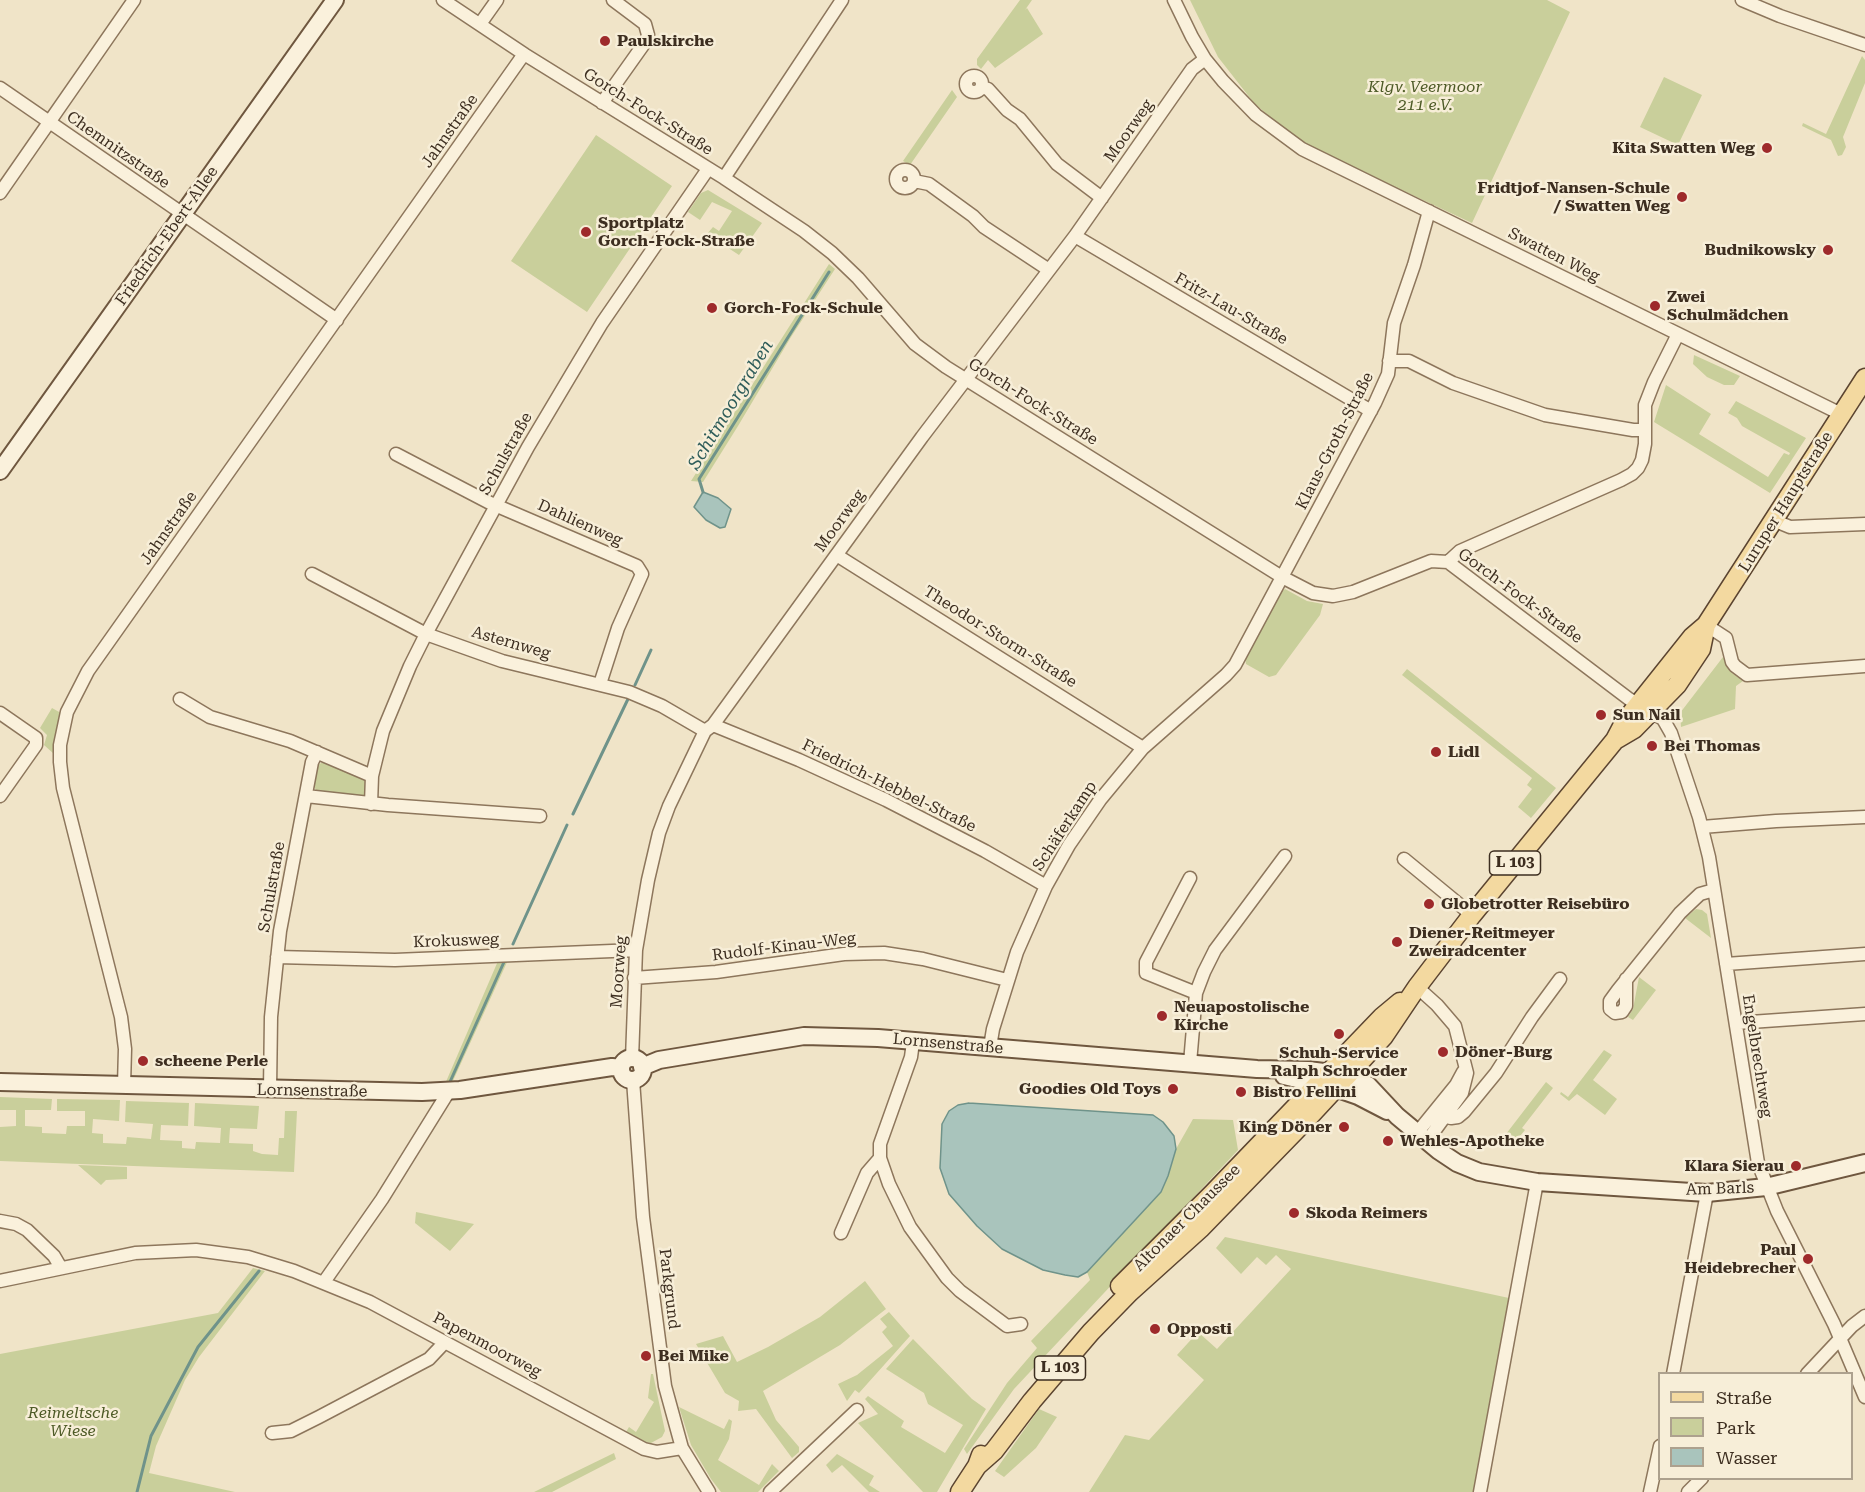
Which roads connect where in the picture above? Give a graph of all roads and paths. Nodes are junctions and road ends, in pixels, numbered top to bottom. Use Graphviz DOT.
graph roads {
  1 [pos="134,0"];
  2 [pos="335,0"];
  3 [pos="444,0"];
  4 [pos="496,0"];
  5 [pos="612,0"];
  6 [pos="842,0"];
  7 [pos="1174,0"];
  8 [pos="1742,0"];
  9 [pos="480,24"];
  10 [pos="1865,45"];
  11 [pos="524,54"];
  12 [pos="1205,59"];
  13 [pos="982,87"];
  14 [pos="0,88"];
  15 [pos="602,103"];
  16 [pos="49,122"];
  17 [pos="708,169"];
  18 [pos="724,178"];
  19 [pos="914,181"];
  20 [pos="0,193"];
  21 [pos="1102,198"];
  22 [pos="1429,212"];
  23 [pos="184,213"];
  24 [pos="1075,236"];
  25 [pos="1049,270"];
  26 [pos="337,320"];
  27 [pos="1678,334"];
  28 [pos="1389,361"];
  29 [pos="1865,378"];
  30 [pos="965,380"];
  31 [pos="1371,411"];
  32 [pos="1841,414"];
  33 [pos="1644,430"];
  34 [pos="396,454"];
  35 [pos="0,471"];
  36 [pos="496,505"];
  37 [pos="1773,520"];
  38 [pos="1865,524"];
  39 [pos="838,556"];
  40 [pos="1448,562"];
  41 [pos="312,574"];
  42 [pos="1282,577"];
  43 [pos="1706,625"];
  44 [pos="426,633"];
  45 [pos="1234,665"];
  46 [pos="1865,666"];
  47 [pos="600,684"];
  48 [pos="180,699"];
  49 [pos="1646,707"];
  50 [pos="0,713"];
  51 [pos="709,728"];
  52 [pos="1143,748"];
  53 [pos="317,752"];
  54 [pos="372,776"];
  55 [pos="0,796"];
  56 [pos="306,796"];
  57 [pos="371,804"];
  58 [pos="540,816"];
  59 [pos="1865,817"];
  60 [pos="1702,827"];
  61 [pos="1285,856"];
  62 [pos="1404,859"];
  63 [pos="1190,878"];
  64 [pos="1046,886"];
  65 [pos="1714,890"];
  66 [pos="1472,915"];
  67 [pos="636,950"];
  68 [pos="1865,954"];
  69 [pos="277,957"];
  70 [pos="1726,964"];
  71 [pos="634,978"];
  72 [pos="1560,979"];
  73 [pos="1626,979"];
  74 [pos="1007,980"];
  75 [pos="1417,987"];
  76 [pos="1197,993"];
  77 [pos="1865,1014"];
  78 [pos="1736,1023"];
  79 [pos="913,1042"];
  80 [pos="990,1047"];
  81 [pos="1365,1056"];
  82 [pos="1190,1063"];
  83 [pos="632,1068"];
  84 [pos="1333,1080"];
  85 [pos="0,1082"];
  86 [pos="1368,1085"];
  87 [pos="124,1086"];
  88 [pos="270,1090"];
  89 [pos="449,1091"];
  90 [pos="1442,1113"];
  91 [pos="1397,1116"];
  92 [pos="1422,1137"];
  93 [pos="880,1158"];
  94 [pos="1865,1163"];
  95 [pos="1537,1182"];
  96 [pos="1766,1187"];
  97 [pos="1707,1193"];
  98 [pos="0,1221"];
  99 [pos="841,1233"];
  100 [pos="61,1268"];
  101 [pos="0,1281"];
  102 [pos="324,1282"];
  103 [pos="1865,1316"];
  104 [pos="1021,1324"];
  105 [pos="1840,1339"];
  106 [pos="446,1342"];
  107 [pos="1673,1372"];
  108 [pos="1809,1372"];
  109 [pos="1865,1397"];
  110 [pos="857,1410"];
  111 [pos="272,1433"];
  112 [pos="682,1448"];
  113 [pos="1658,1451"];
  114 [pos="1701,1480"];
  115 [pos="709,1492"];
  116 [pos="770,1492"];
  117 [pos="960,1492"];
  118 [pos="1480,1492"];
  119 [pos="1650,1492"];
  120 [pos="1688,1492"];
  1 -- 16 [label="street"];
  2 -- 23 [label="street, Friedrich-Ebert-Allee"];
  3 -- 9 [label="street, Gorch-Fock-Straße"];
  4 -- 9 [label="street"];
  5 -- 15 [label="street"];
  6 -- 18 [label="street"];
  7 -- 12 [label="street, Swatten Weg"];
  8 -- 10 [label="street"];
  9 -- 11 [label="street, Gorch-Fock-Straße"];
  11 -- 15 [label="street, Gorch-Fock-Straße"];
  11 -- 26 [label="street, Jahnstraße"];
  12 -- 21 [label="street, Moorweg"];
  12 -- 22 [label="street, Swatten Weg"];
  13 -- 21 [label="street"];
  14 -- 16 [label="street, Chemnitzstraße"];
  15 -- 17 [label="street, Gorch-Fock-Straße"];
  16 -- 20 [label="street"];
  16 -- 23 [label="street, Chemnitzstraße"];
  17 -- 18 [label="street, Gorch-Fock-Straße"];
  17 -- 36 [label="street, Schulstraße"];
  18 -- 30 [label="street, Gorch-Fock-Straße"];
  19 -- 25 [label="street"];
  21 -- 24 [label="street, Moorweg"];
  22 -- 27 [label="street, Swatten Weg"];
  22 -- 28 [label="street, Klaus-Groth-Straße"];
  23 -- 26 [label="street, Chemnitzstraße"];
  23 -- 35 [label="street, Friedrich-Ebert-Allee"];
  24 -- 25 [label="street, Moorweg"];
  24 -- 31 [label="street, Fritz-Lau-Straße"];
  25 -- 30 [label="street, Moorweg"];
  26 -- 87 [label="street, Jahnstraße"];
  27 -- 32 [label="street, Swatten Weg"];
  27 -- 33 [label="street"];
  28 -- 31 [label="street, Klaus-Groth-Straße"];
  28 -- 33 [label="street"];
  29 -- 32 [label="main road, Luruper Hauptstraße"];
  30 -- 39 [label="street, Moorweg"];
  30 -- 42 [label="street, Gorch-Fock-Straße"];
  31 -- 42 [label="street, Klaus-Groth-Straße"];
  32 -- 37 [label="main road, Luruper Hauptstraße"];
  33 -- 40 [label="street"];
  34 -- 36 [label="street, Dahlienweg"];
  36 -- 44 [label="street, Schulstraße"];
  36 -- 47 [label="street, Dahlienweg"];
  37 -- 38 [label="street"];
  37 -- 43 [label="main road, Luruper Hauptstraße"];
  39 -- 51 [label="street, Moorweg"];
  39 -- 52 [label="street, Theodor-Storm-Straße"];
  40 -- 42 [label="street, Gorch-Fock-Straße"];
  40 -- 49 [label="street, Gorch-Fock-Straße"];
  41 -- 44 [label="street, Asternweg"];
  42 -- 45 [label="street, Klaus-Groth-Straße"];
  43 -- 46 [label="street"];
  43 -- 49 [label="main road, Luruper Hauptstraße"];
  44 -- 47 [label="street, Asternweg"];
  44 -- 54 [label="street, Schulstraße"];
  45 -- 52 [label="street, Schäferkamp"];
  47 -- 51 [label="street, Asternweg"];
  48 -- 53 [label="street"];
  49 -- 60 [label="street, Engelbrechtweg"];
  49 -- 66 [label="main road, Altonaer Chaussee / L 103"];
  50 -- 55 [label="street"];
  51 -- 64 [label="street, Friedrich-Hebbel-Straße"];
  51 -- 67 [label="street, Moorweg"];
  52 -- 64 [label="street, Schäferkamp"];
  53 -- 54 [label="street"];
  53 -- 56 [label="street, Schulstraße"];
  54 -- 57 [label="street, Schulstraße"];
  56 -- 57 [label="street"];
  56 -- 69 [label="street, Schulstraße"];
  57 -- 58 [label="street"];
  59 -- 60 [label="street"];
  60 -- 65 [label="street, Engelbrechtweg"];
  61 -- 76 [label="street"];
  62 -- 66 [label="street"];
  63 -- 76 [label="street"];
  64 -- 74 [label="street, Schäferkamp"];
  65 -- 70 [label="street, Engelbrechtweg"];
  65 -- 73 [label="street"];
  66 -- 75 [label="main road, Altonaer Chaussee / L 103"];
  67 -- 69 [label="street, Krokusweg"];
  67 -- 71 [label="street, Moorweg"];
  68 -- 70 [label="street"];
  69 -- 88 [label="street, Schulstraße"];
  70 -- 78 [label="street, Engelbrechtweg"];
  71 -- 74 [label="street, Rudolf-Kinau-Weg"];
  71 -- 83 [label="street, Moorweg"];
  72 -- 90 [label="street"];
  74 -- 80 [label="street, Schäferkamp"];
  75 -- 81 [label="main road, Altonaer Chaussee / L 103"];
  75 -- 84 [label="main road, Altonaer Chaussee / L 103"];
  75 -- 90 [label="street"];
  76 -- 82 [label="street"];
  77 -- 78 [label="street"];
  78 -- 96 [label="street, Engelbrechtweg"];
  79 -- 80 [label="street, Lornsenstraße"];
  79 -- 83 [label="street, Lornsenstraße"];
  79 -- 93 [label="street"];
  80 -- 82 [label="street, Lornsenstraße"];
  81 -- 84 [label="main road, Altonaer Chaussee / L 103"];
  81 -- 86 [label="street"];
  82 -- 84 [label="street, Lornsenstraße"];
  83 -- 89 [label="street, Lornsenstraße"];
  83 -- 112 [label="street, Parkgrund"];
  84 -- 86 [label="street"];
  84 -- 91 [label="street"];
  84 -- 117 [label="main road, Altonaer Chaussee / L 103"];
  85 -- 87 [label="street, Lornsenstraße"];
  86 -- 91 [label="street"];
  87 -- 88 [label="street, Lornsenstraße"];
  88 -- 89 [label="street, Lornsenstraße"];
  89 -- 102 [label="street"];
  90 -- 92 [label="street"];
  91 -- 92 [label="street, Am Barls"];
  92 -- 95 [label="street, Am Barls"];
  93 -- 99 [label="street"];
  93 -- 104 [label="street"];
  94 -- 96 [label="street, Am Barls"];
  95 -- 97 [label="street, Am Barls"];
  95 -- 118 [label="street"];
  96 -- 97 [label="street, Am Barls"];
  96 -- 105 [label="street, Engelbrechtweg"];
  97 -- 107 [label="street"];
  98 -- 100 [label="street"];
  100 -- 101 [label="street, Papenmoorweg"];
  100 -- 102 [label="street, Papenmoorweg"];
  102 -- 106 [label="street, Papenmoorweg"];
  103 -- 105 [label="street"];
  105 -- 108 [label="street"];
  105 -- 109 [label="street, Engelbrechtweg"];
  106 -- 111 [label="street"];
  106 -- 112 [label="street, Papenmoorweg"];
  110 -- 116 [label="street"];
  112 -- 115 [label="street, Parkgrund"];
  113 -- 119 [label="street"];
  114 -- 120 [label="street"];
}
